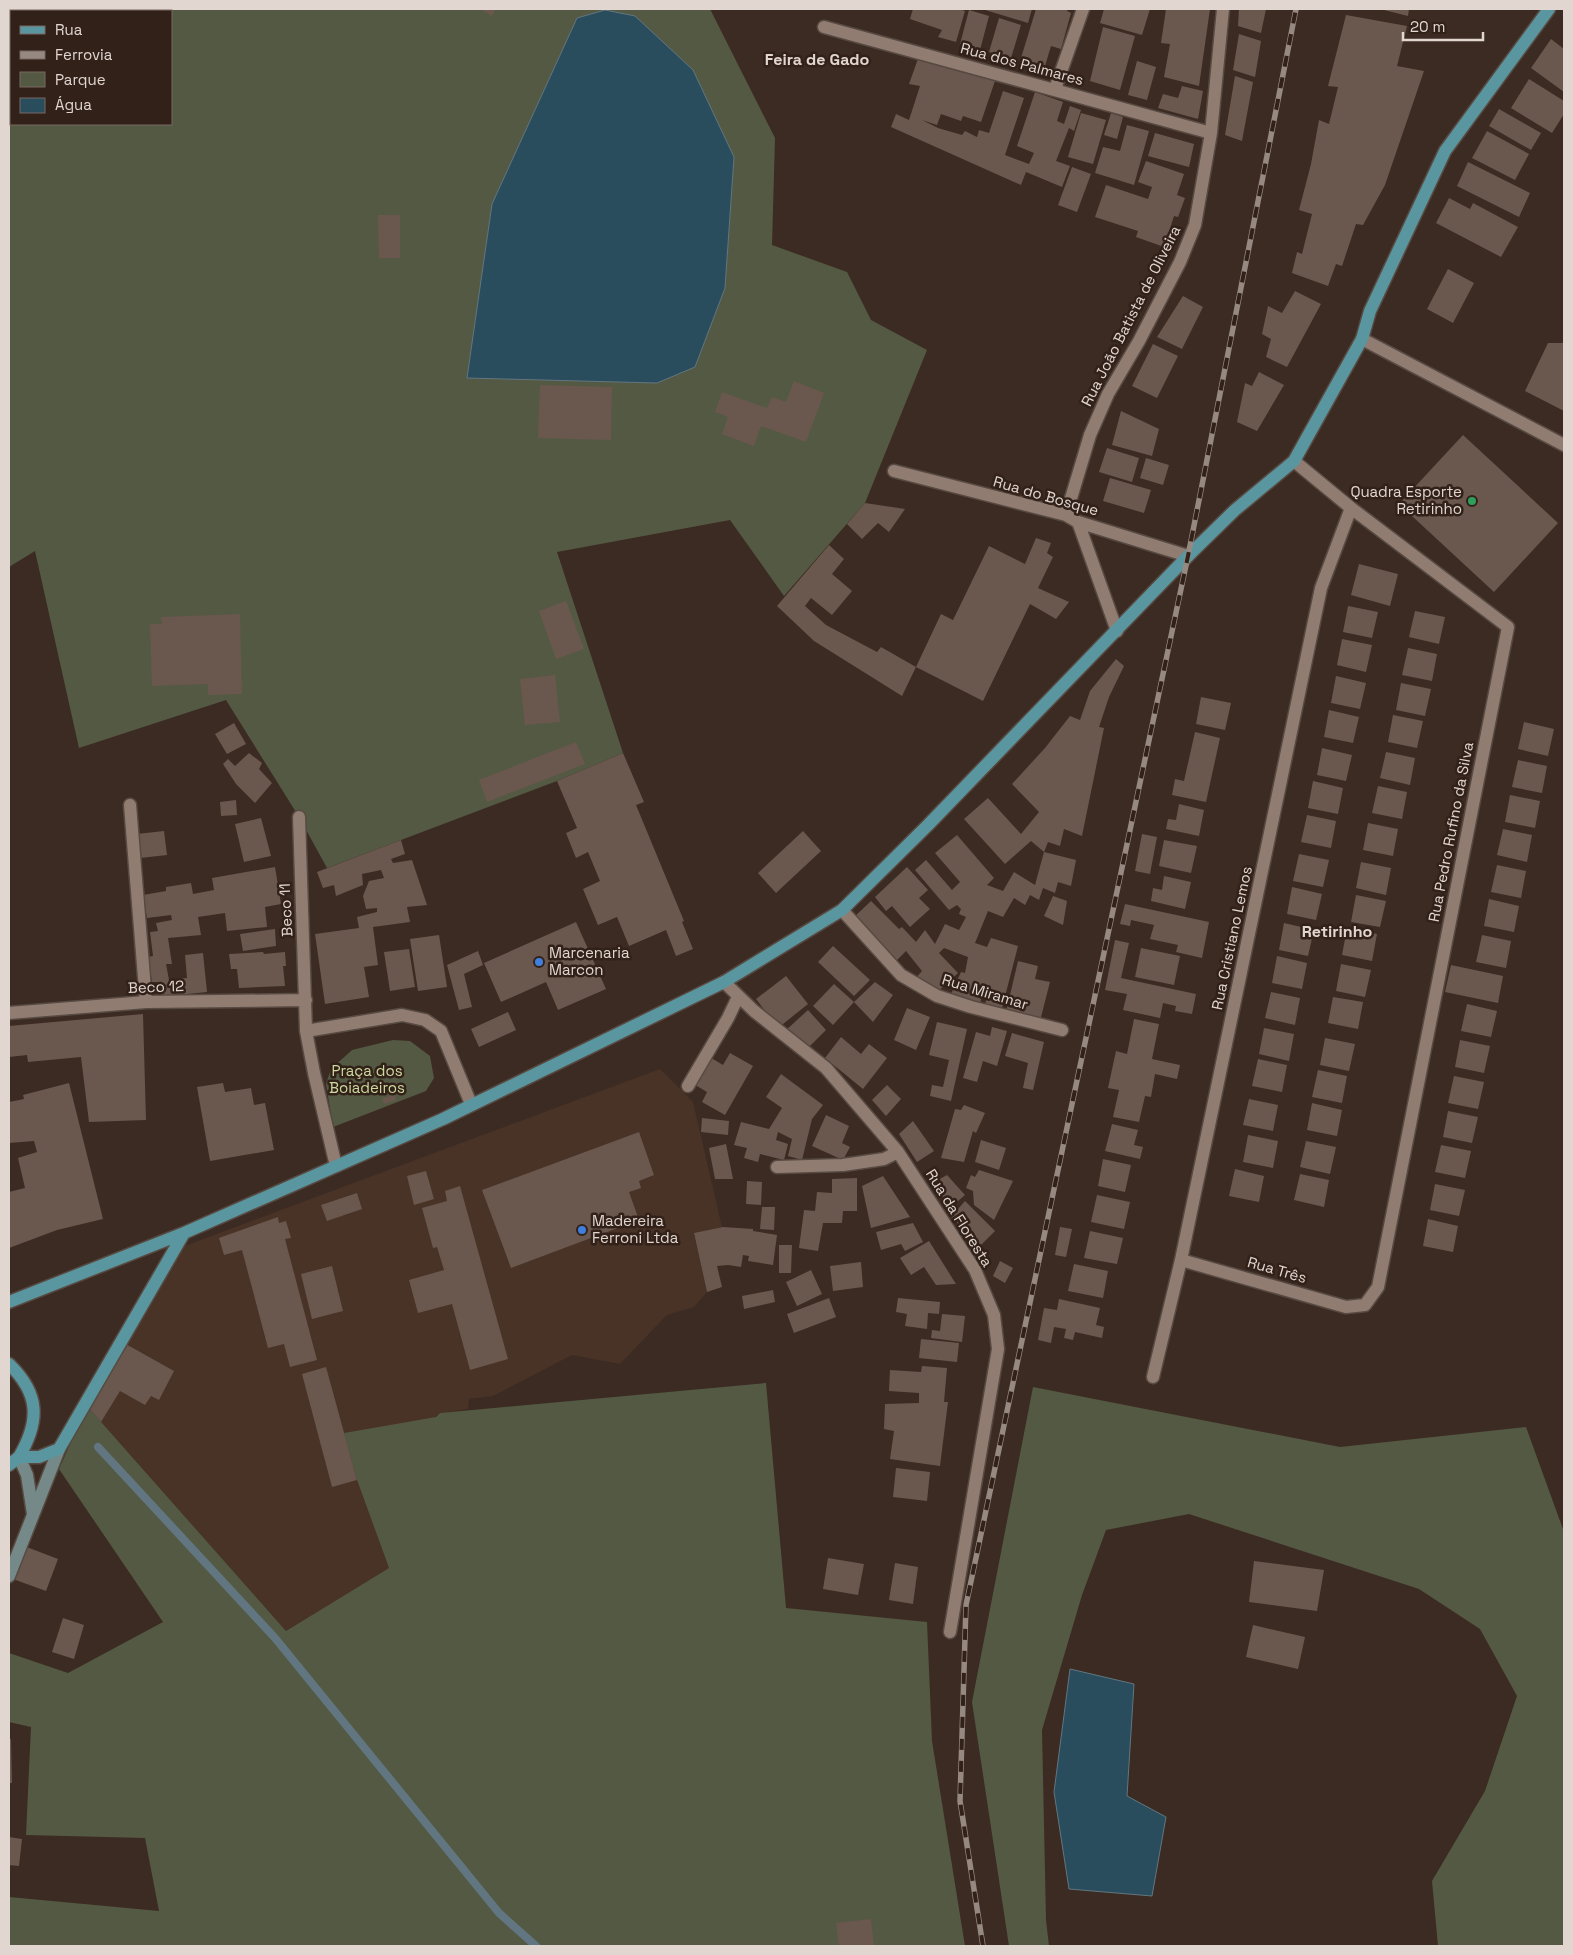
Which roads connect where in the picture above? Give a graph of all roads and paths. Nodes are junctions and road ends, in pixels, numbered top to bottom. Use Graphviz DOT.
graph roads {
  1 [pos="1083,9"];
  2 [pos="1223,9"];
  3 [pos="1549,9"];
  4 [pos="824,27"];
  5 [pos="1055,89"];
  6 [pos="1211,133"];
  7 [pos="1362,339"];
  8 [pos="1564,445"];
  9 [pos="1294,461"];
  10 [pos="894,471"];
  11 [pos="1352,508"];
  12 [pos="1066,515"];
  13 [pos="1078,522"];
  14 [pos="1188,556"];
  15 [pos="1117,631"];
  16 [pos="130,805"];
  17 [pos="299,818"];
  18 [pos="842,910"];
  19 [pos="724,982"];
  20 [pos="738,997"];
  21 [pos="306,1000"];
  22 [pos="146,1002"];
  23 [pos="9,1013"];
  24 [pos="1062,1030"];
  25 [pos="306,1031"];
  26 [pos="688,1086"];
  27 [pos="471,1104"];
  28 [pos="898,1152"];
  29 [pos="336,1166"];
  30 [pos="777,1167"];
  31 [pos="184,1233"];
  32 [pos="1181,1260"];
  33 [pos="9,1302"];
  34 [pos="1365,1305"];
  35 [pos="9,1364"];
  36 [pos="1153,1377"];
  37 [pos="59,1449"];
  38 [pos="14,1461"];
  39 [pos="33,1514"];
  40 [pos="9,1576"];
  41 [pos="950,1632"];
  1 -- 5 [label="street"];
  2 -- 6 [label="street, Rua João Batista de Oliveira"];
  3 -- 7 [label="main road"];
  4 -- 5 [label="street, Rua dos Palmares"];
  5 -- 6 [label="street, Rua dos Palmares"];
  6 -- 12 [label="street, Rua João Batista de Oliveira"];
  7 -- 8 [label="street"];
  7 -- 9 [label="main road"];
  9 -- 11 [label="street, Rua Pedro Rufino da Silva"];
  9 -- 14 [label="main road"];
  10 -- 12 [label="street, Rua do Bosque"];
  11 -- 32 [label="street, Rua Cristiano Lemos"];
  11 -- 34 [label="street, Rua Pedro Rufino da Silva"];
  12 -- 13 [label="street, Rua do Bosque"];
  13 -- 14 [label="street, Rua do Bosque"];
  13 -- 15 [label="street"];
  14 -- 15 [label="main road"];
  15 -- 18 [label="main road"];
  16 -- 22 [label="street"];
  17 -- 21 [label="street, Beco 11"];
  18 -- 19 [label="main road"];
  18 -- 24 [label="street, Rua Miramar"];
  19 -- 20 [label="street, Rua da Floresta"];
  19 -- 27 [label="main road"];
  20 -- 26 [label="street"];
  20 -- 28 [label="street, Rua da Floresta"];
  21 -- 22 [label="street, Beco 12"];
  21 -- 25 [label="street, Beco 11"];
  22 -- 23 [label="street, Beco 12"];
  25 -- 27 [label="street"];
  25 -- 29 [label="street, Beco 11"];
  27 -- 29 [label="main road"];
  28 -- 30 [label="street"];
  28 -- 41 [label="street, Rua da Floresta"];
  29 -- 31 [label="main road"];
  31 -- 33 [label="main road"];
  31 -- 37 [label="main road"];
  32 -- 34 [label="street, Rua Três"];
  32 -- 36 [label="street, Rua Cristiano Lemos"];
  35 -- 38 [label="main road"];
  37 -- 38 [label="main road"];
  37 -- 39 [label="street"];
  38 -- 39 [label="street"];
  39 -- 40 [label="street"];
}
